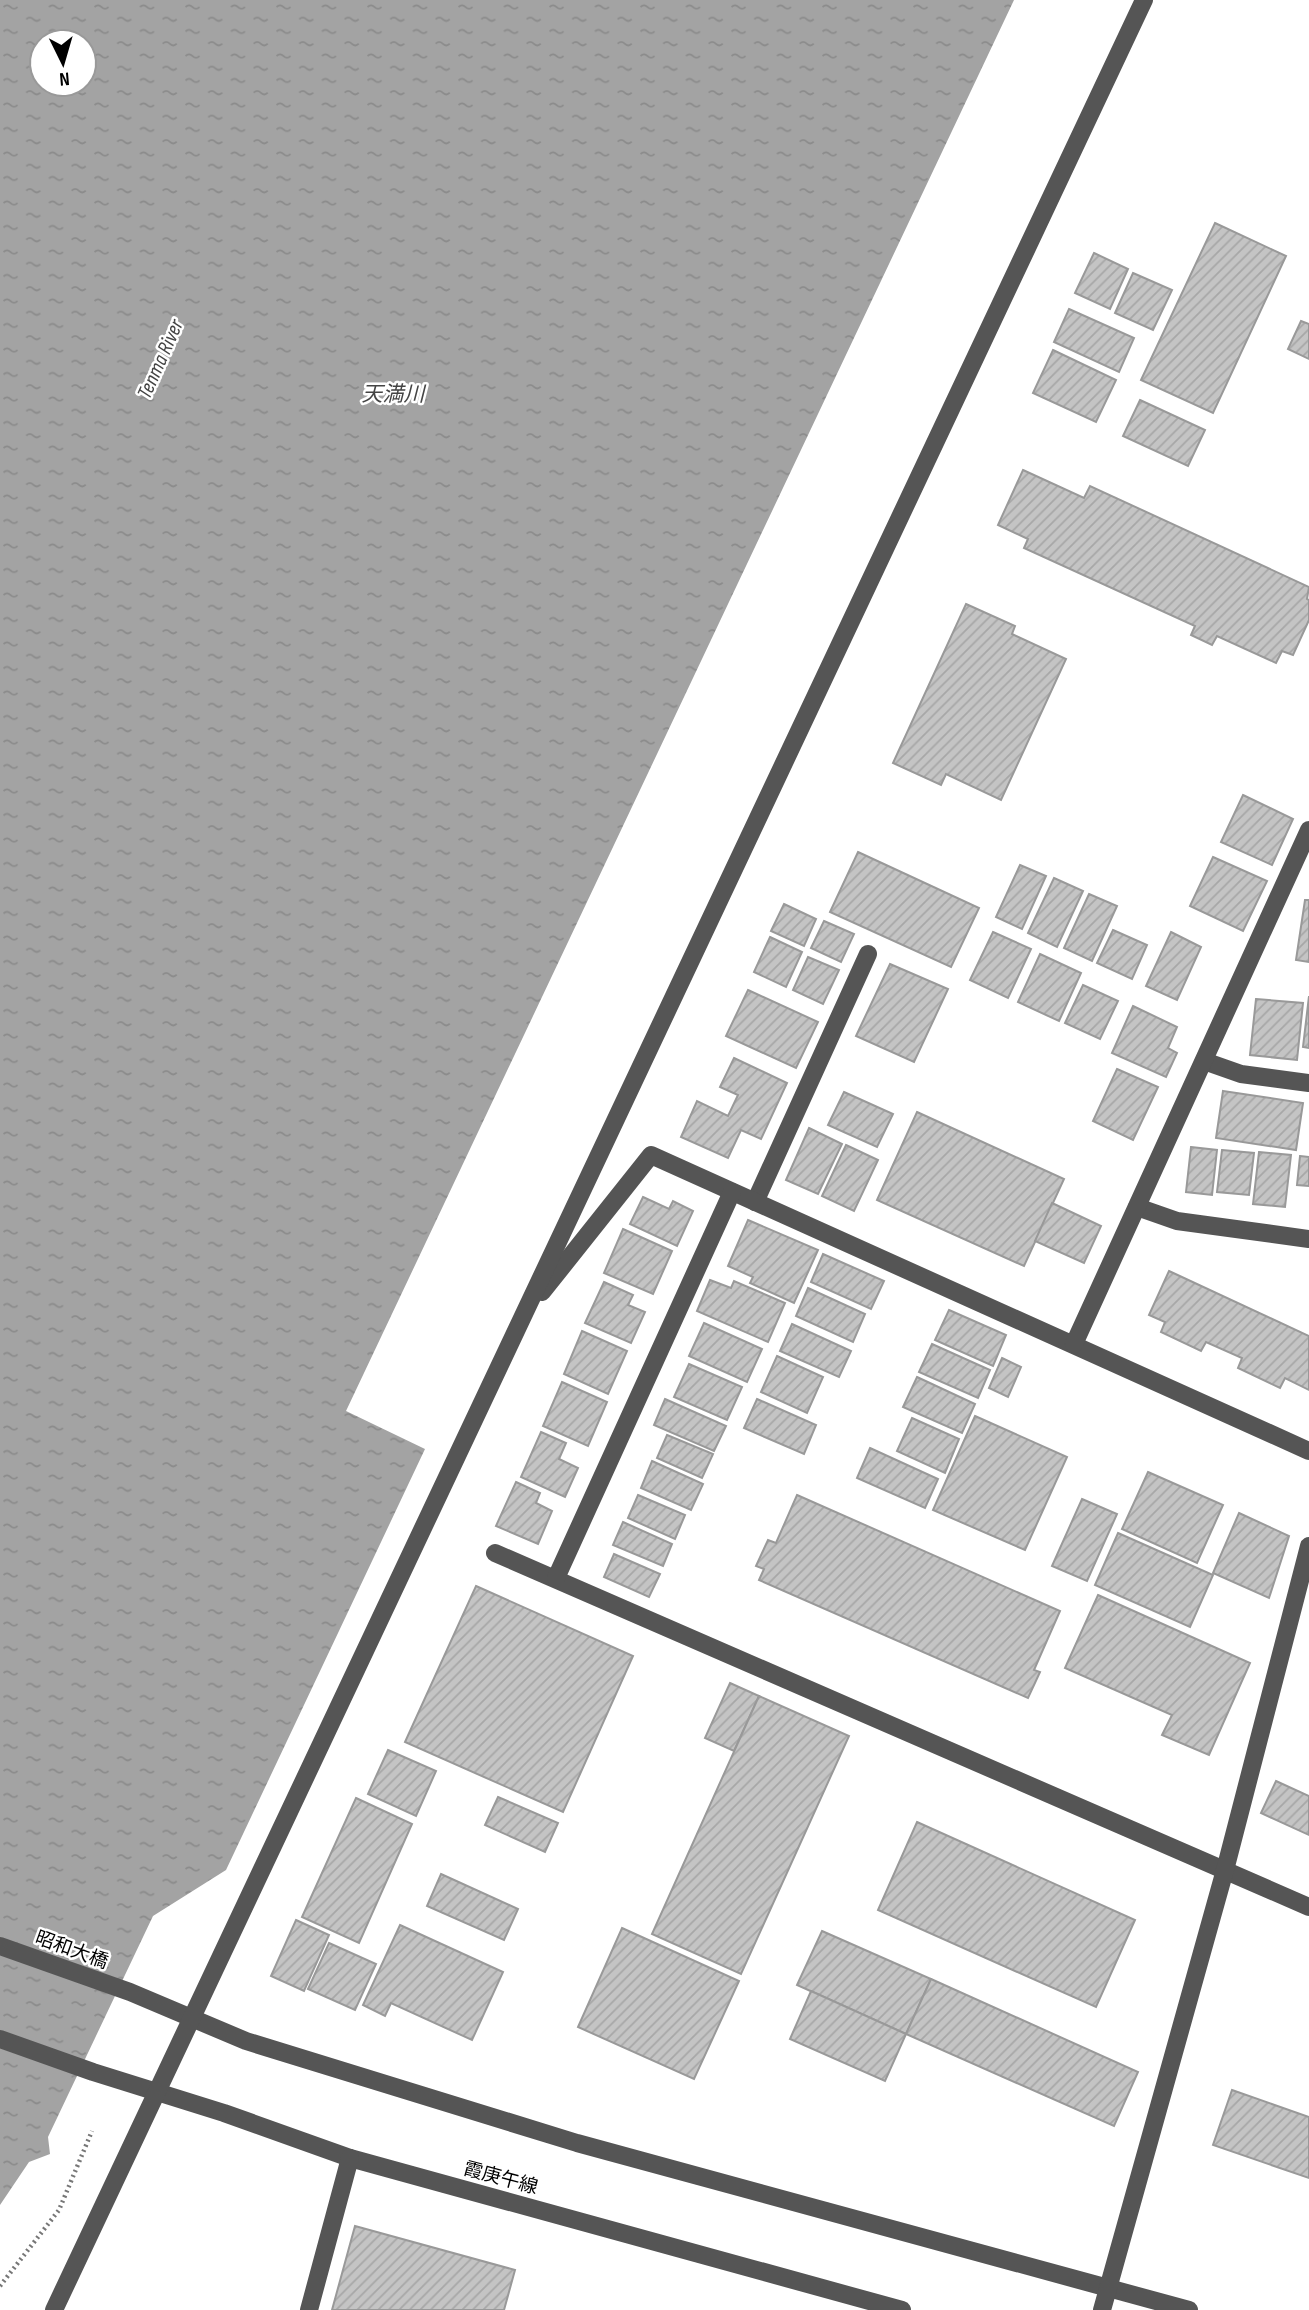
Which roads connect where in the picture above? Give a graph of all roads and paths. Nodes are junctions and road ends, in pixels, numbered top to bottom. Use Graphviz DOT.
graph roads {
  1 [pos="1144,0"];
  2 [pos="1306,842"];
  3 [pos="868,954"];
  4 [pos="1204,1061"];
  5 [pos="1309,1083"];
  6 [pos="732,1192"];
  7 [pos="755,1202"];
  8 [pos="1137,1207"];
  9 [pos="1309,1239"];
  10 [pos="522,1317"];
  11 [pos="1074,1344"];
  12 [pos="1309,1451"];
  13 [pos="1309,1546"];
  14 [pos="495,1553"];
  15 [pos="556,1578"];
  16 [pos="1225,1870"];
  17 [pos="1309,1907"];
  18 [pos="0,1946"];
  19 [pos="191,2018"];
  20 [pos="0,2039"];
  21 [pos="157,2090"];
  22 [pos="92,2131"];
  23 [pos="350,2158"];
  24 [pos="0,2286"];
  25 [pos="1109,2289"];
  26 [pos="54,2310"];
  27 [pos="309,2310"];
  28 [pos="902,2310"];
  29 [pos="1102,2310"];
  30 [pos="1189,2310"];
  1 -- 10 [label="street"];
  2 -- 4 [label="street"];
  3 -- 7 [label="street"];
  4 -- 5 [label="street"];
  4 -- 8 [label="street"];
  6 -- 7 [label="street"];
  6 -- 10 [label="street"];
  6 -- 15 [label="street"];
  7 -- 11 [label="street"];
  8 -- 9 [label="street"];
  8 -- 11 [label="street"];
  10 -- 19 [label="street"];
  11 -- 12 [label="street"];
  13 -- 16 [label="street"];
  14 -- 15 [label="street"];
  15 -- 16 [label="street"];
  16 -- 17 [label="street"];
  16 -- 25 [label="street"];
  18 -- 19 [label="street, 昭和大橋"];
  19 -- 21 [label="street"];
  19 -- 25 [label="street, 昭和大橋"];
  20 -- 21 [label="street, 霞庚午線"];
  21 -- 23 [label="street, 霞庚午線"];
  21 -- 26 [label="street"];
  22 -- 24 [label="path"];
  23 -- 27 [label="street"];
  23 -- 28 [label="street, 霞庚午線"];
  25 -- 29 [label="street"];
  25 -- 30 [label="street, 昭和大橋"];
}
